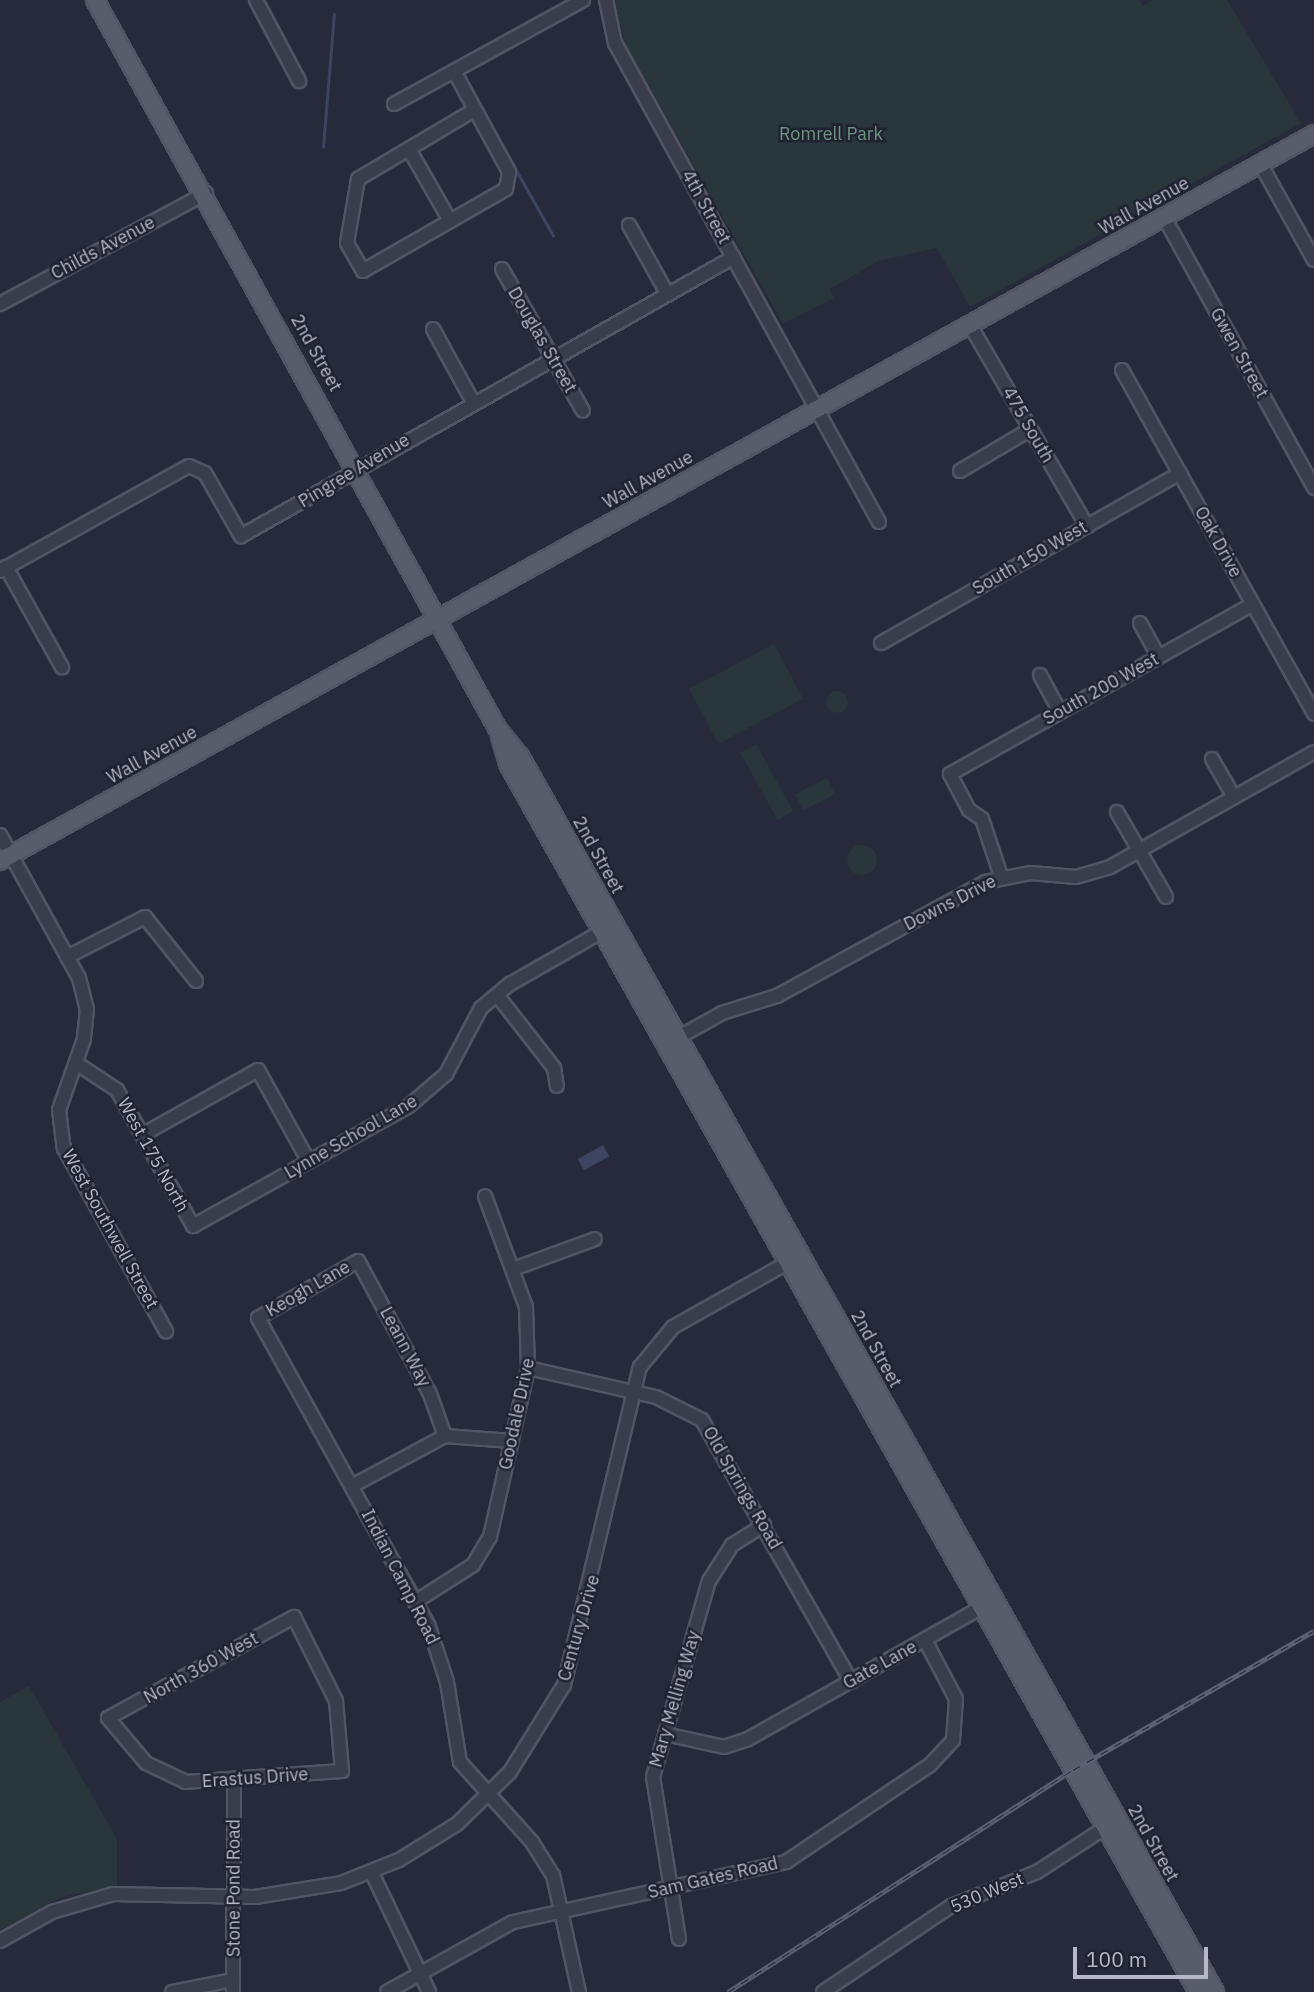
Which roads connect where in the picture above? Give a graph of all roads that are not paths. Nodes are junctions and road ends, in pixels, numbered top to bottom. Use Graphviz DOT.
graph roads {
  1 [pos="95,0"];
  2 [pos="256,0"];
  3 [pos="583,0"];
  4 [pos="606,0"];
  5 [pos="454,71"];
  6 [pos="299,80"];
  7 [pos="394,104"];
  8 [pos="474,110"];
  9 [pos="1314,134"];
  10 [pos="409,149"];
  11 [pos="1260,163"];
  12 [pos="206,193"];
  13 [pos="1164,217"];
  14 [pos="450,221"];
  15 [pos="629,225"];
  16 [pos="734,257"];
  17 [pos="1314,260"];
  18 [pos="502,269"];
  19 [pos="667,295"];
  20 [pos="0,304"];
  21 [pos="970,324"];
  22 [pos="433,329"];
  23 [pos="552,358"];
  24 [pos="1122,370"];
  25 [pos="474,401"];
  26 [pos="820,408"];
  27 [pos="583,411"];
  28 [pos="1031,429"];
  29 [pos="358,470"];
  30 [pos="960,471"];
  31 [pos="1180,474"];
  32 [pos="1314,488"];
  33 [pos="879,522"];
  34 [pos="1087,526"];
  35 [pos="3,569"];
  36 [pos="1253,604"];
  37 [pos="437,618"];
  38 [pos="1140,623"];
  39 [pos="881,643"];
  40 [pos="1159,657"];
  41 [pos="62,667"];
  42 [pos="1040,675"];
  43 [pos="1060,712"];
  44 [pos="1314,714"];
  45 [pos="1314,752"];
  46 [pos="1212,758"];
  47 [pos="1234,797"];
  48 [pos="1117,812"];
  49 [pos="0,835"];
  50 [pos="1139,850"];
  51 [pos="5,858"];
  52 [pos="1002,876"];
  53 [pos="1166,897"];
  54 [pos="608,928"];
  55 [pos="67,957"];
  56 [pos="196,981"];
  57 [pos="496,995"];
  58 [pos="672,1041"];
  59 [pos="75,1063"];
  60 [pos="557,1086"];
  61 [pos="142,1135"];
  62 [pos="309,1162"];
  63 [pos="485,1196"];
  64 [pos="193,1226"];
  65 [pos="595,1239"];
  66 [pos="794,1259"];
  67 [pos="358,1261"];
  68 [pos="513,1269"];
  69 [pos="258,1318"];
  70 [pos="166,1331"];
  71 [pos="528,1368"];
  72 [pos="633,1392"];
  73 [pos="445,1436"];
  74 [pos="512,1441"];
  75 [pos="352,1486"];
  76 [pos="764,1525"];
  77 [pos="415,1602"];
  78 [pos="988,1604"];
  79 [pos="925,1640"];
  80 [pos="851,1681"];
  81 [pos="108,1718"];
  82 [pos="665,1734"];
  83 [pos="342,1771"];
  84 [pos="234,1783"];
  85 [pos="488,1795"];
  86 [pos="1112,1824"];
  87 [pos="372,1873"];
  88 [pos="670,1889"];
  89 [pos="235,1898"];
  90 [pos="564,1911"];
  91 [pos="679,1939"];
  92 [pos="0,1941"];
  93 [pos="418,1974"];
  94 [pos="233,1986"];
  95 [pos="172,1992"];
  96 [pos="387,1992"];
  97 [pos="429,1992"];
  98 [pos="579,1992"];
  99 [pos="822,1992"];
  100 [pos="1198,1992"];
  101 [pos="1215,1992"];
  1 -- 12 [label="main road, 2nd Street"];
  2 -- 6 [label="street"];
  3 -- 5 [label="street"];
  4 -- 16 [label="street, 4th Street"];
  5 -- 7 [label="street"];
  5 -- 8 [label="street"];
  8 -- 10 [label="street"];
  8 -- 14 [label="street"];
  9 -- 11 [label="main road, Wall Avenue"];
  10 -- 14 [label="street"];
  10 -- 14 [label="street"];
  11 -- 13 [label="main road, Wall Avenue"];
  11 -- 17 [label="street"];
  12 -- 20 [label="street, Childs Avenue"];
  12 -- 29 [label="main road, 2nd Street"];
  13 -- 21 [label="main road, Wall Avenue"];
  13 -- 32 [label="street, Gwen Street"];
  15 -- 19 [label="street"];
  16 -- 19 [label="street, Pingree Avenue"];
  16 -- 26 [label="street, 4th Street"];
  18 -- 23 [label="street, Douglas Street"];
  19 -- 23 [label="street, Pingree Avenue"];
  21 -- 26 [label="main road, Wall Avenue"];
  21 -- 28 [label="street, 475 South"];
  22 -- 25 [label="street"];
  23 -- 25 [label="street, Pingree Avenue"];
  23 -- 27 [label="street, Douglas Street"];
  24 -- 31 [label="street, Oak Drive"];
  25 -- 29 [label="street, Pingree Avenue"];
  26 -- 33 [label="street, 4th Street"];
  26 -- 37 [label="main road, Wall Avenue"];
  28 -- 30 [label="street"];
  28 -- 34 [label="street, 475 South"];
  29 -- 35 [label="street, Pingree Avenue"];
  29 -- 37 [label="main road, 2nd Street"];
  31 -- 34 [label="street, South 150 West"];
  31 -- 36 [label="street, Oak Drive"];
  34 -- 39 [label="street, South 150 West"];
  35 -- 41 [label="street"];
  36 -- 40 [label="street, South 200 West"];
  36 -- 44 [label="street, Oak Drive"];
  37 -- 51 [label="main road, Wall Avenue"];
  37 -- 54 [label="main road, 2nd Street"];
  38 -- 40 [label="street"];
  40 -- 43 [label="street, South 200 West"];
  42 -- 43 [label="street"];
  43 -- 52 [label="street, South 200 West"];
  45 -- 47 [label="street, Downs Drive"];
  46 -- 47 [label="street"];
  47 -- 50 [label="street, Downs Drive"];
  48 -- 50 [label="street"];
  49 -- 51 [label="street, West Southwell Street"];
  50 -- 52 [label="street, Downs Drive"];
  50 -- 53 [label="street"];
  51 -- 55 [label="street, West Southwell Street"];
  52 -- 58 [label="street, Downs Drive"];
  54 -- 57 [label="street, Lynne School Lane"];
  54 -- 58 [label="main road, 2nd Street"];
  55 -- 56 [label="street"];
  55 -- 59 [label="street, West Southwell Street"];
  57 -- 60 [label="street"];
  57 -- 62 [label="street, Lynne School Lane"];
  58 -- 66 [label="main road, 2nd Street"];
  59 -- 61 [label="street, West 175 North"];
  59 -- 70 [label="street, West Southwell Street"];
  61 -- 62 [label="street"];
  61 -- 64 [label="street, West 175 North"];
  62 -- 64 [label="street, Lynne School Lane"];
  63 -- 68 [label="street, Goodale Drive"];
  65 -- 68 [label="street"];
  66 -- 72 [label="street, Century Drive"];
  66 -- 78 [label="main road, 2nd Street"];
  67 -- 69 [label="street, Keogh Lane"];
  67 -- 73 [label="street, Leann Way"];
  68 -- 71 [label="street, Goodale Drive"];
  69 -- 75 [label="street, Indian Camp Road"];
  71 -- 72 [label="street, Old Springs Road"];
  71 -- 74 [label="street, Goodale Drive"];
  72 -- 76 [label="street, Old Springs Road"];
  72 -- 85 [label="street, Century Drive"];
  73 -- 74 [label="street"];
  73 -- 75 [label="street"];
  74 -- 77 [label="street, Goodale Drive"];
  75 -- 77 [label="street, Indian Camp Road"];
  76 -- 80 [label="street, Old Springs Road"];
  76 -- 82 [label="street, Mary Melling Way"];
  77 -- 85 [label="street, Indian Camp Road"];
  78 -- 79 [label="street, Gate Lane"];
  78 -- 86 [label="main road, 2nd Street"];
  79 -- 80 [label="street, Gate Lane"];
  79 -- 88 [label="street, Sam Gates Road"];
  80 -- 82 [label="street, Gate Lane"];
  81 -- 83 [label="street, North 360 West"];
  81 -- 84 [label="street, Erastus Drive"];
  82 -- 88 [label="street, Mary Melling Way"];
  83 -- 84 [label="street, Erastus Drive"];
  84 -- 89 [label="street, Stone Pond Road"];
  85 -- 87 [label="street, Century Drive"];
  85 -- 90 [label="street, Indian Camp Road"];
  86 -- 99 [label="street, 530 West"];
  86 -- 100 [label="main road, 2nd Street"];
  86 -- 101 [label="main road, 2nd Street"];
  87 -- 89 [label="street, Century Drive"];
  87 -- 93 [label="street"];
  88 -- 90 [label="street, Sam Gates Road"];
  88 -- 91 [label="street, Mary Melling Way"];
  89 -- 92 [label="street, Century Drive"];
  89 -- 94 [label="street, Stone Pond Road"];
  90 -- 93 [label="street, Sam Gates Road"];
  90 -- 98 [label="street, Indian Camp Road"];
  93 -- 96 [label="street, Sam Gates Road"];
  93 -- 97 [label="street"];
  94 -- 95 [label="street"];
}
